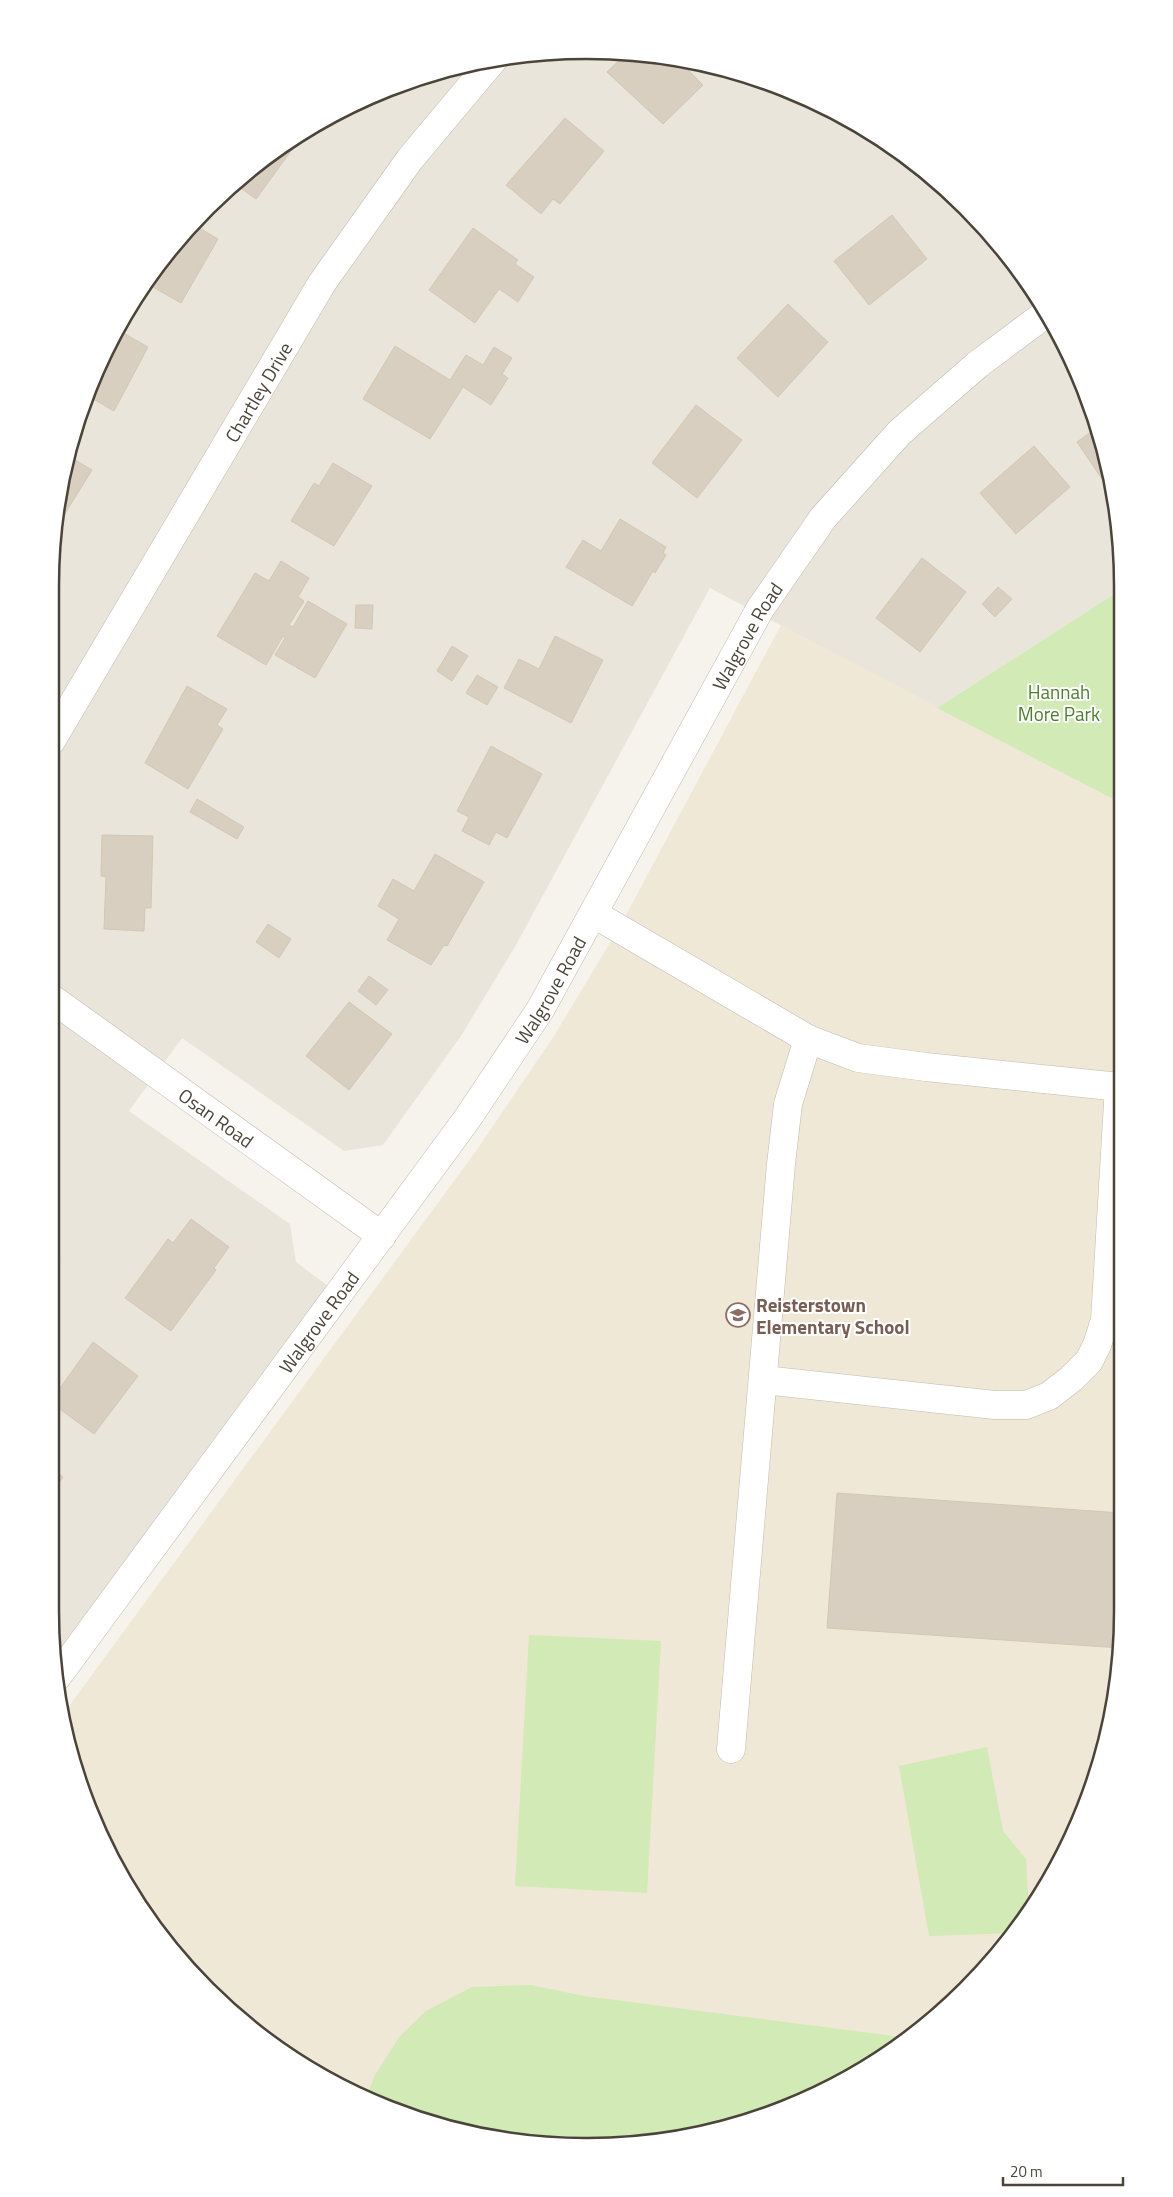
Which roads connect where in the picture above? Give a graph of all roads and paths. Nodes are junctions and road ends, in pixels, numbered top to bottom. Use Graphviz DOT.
graph roads {
  1 [pos="486,69"];
  2 [pos="1041,318"];
  3 [pos="59,728"];
  4 [pos="594,914"];
  5 [pos="59,1004"];
  6 [pos="808,1039"];
  7 [pos="1114,1085"];
  8 [pos="1114,1180"];
  9 [pos="382,1236"];
  10 [pos="764,1380"];
  11 [pos="62,1670"];
  12 [pos="731,1749"];
  1 -- 3 [label="street, Chartley Drive"];
  2 -- 4 [label="street, Walgrove Road"];
  4 -- 6 [label="street"];
  4 -- 9 [label="street, Walgrove Road"];
  5 -- 9 [label="street, Osan Road"];
  6 -- 7 [label="street"];
  6 -- 10 [label="street"];
  8 -- 10 [label="street"];
  9 -- 11 [label="street, Walgrove Road"];
  10 -- 12 [label="street"];
}
